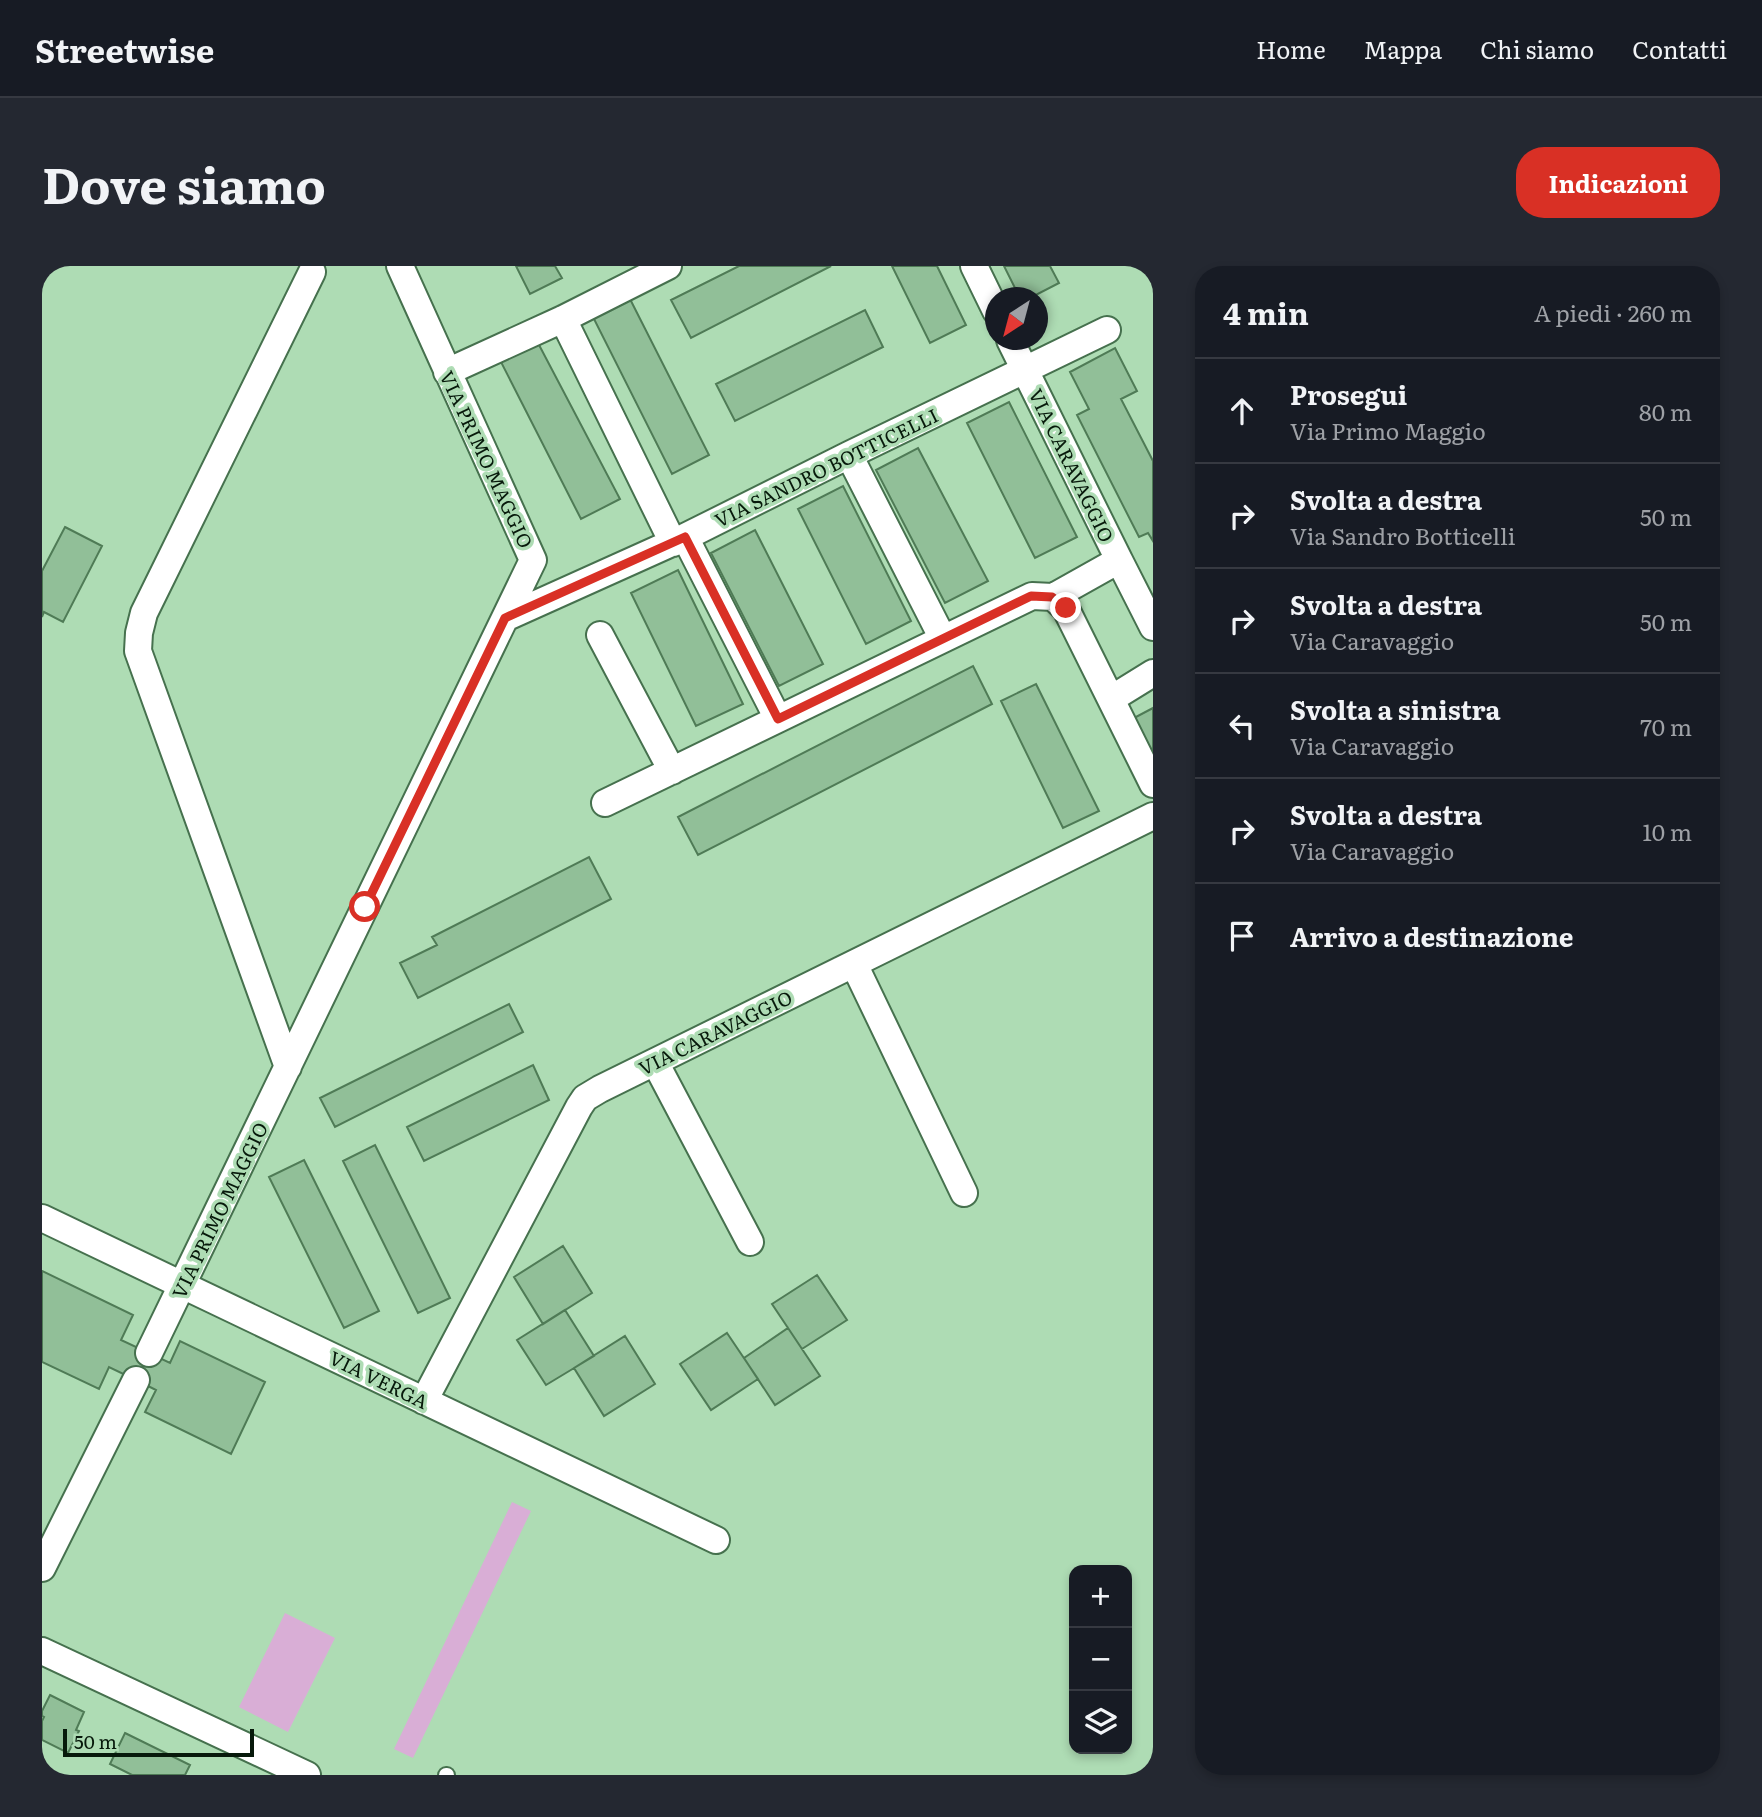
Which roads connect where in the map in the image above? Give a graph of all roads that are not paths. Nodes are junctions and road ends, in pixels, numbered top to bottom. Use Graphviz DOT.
graph roads {
  1 [pos="400,266"];
  2 [pos="668,266"];
  3 [pos="974,266"];
  4 [pos="312,272"];
  5 [pos="985,288"];
  6 [pos="563,319"];
  7 [pos="1107,330"];
  8 [pos="1015,350"];
  9 [pos="1025,370"];
  10 [pos="447,372"];
  11 [pos="849,455"];
  12 [pos="679,540"];
  13 [pos="1119,560"];
  14 [pos="1052,597"];
  15 [pos="505,618"];
  16 [pos="1153,627"];
  17 [pos="600,635"];
  18 [pos="943,639"];
  19 [pos="1153,673"];
  20 [pos="1111,699"];
  21 [pos="778,719"];
  22 [pos="672,771"];
  23 [pos="1153,783"];
  24 [pos="604,803"];
  25 [pos="1153,816"];
  26 [pos="854,964"];
  27 [pos="655,1062"];
  28 [pos="288,1067"];
  29 [pos="964,1193"];
  30 [pos="42,1218"];
  31 [pos="750,1242"];
  32 [pos="182,1285"];
  33 [pos="149,1353"];
  34 [pos="136,1380"];
  35 [pos="424,1401"];
  36 [pos="716,1541"];
  37 [pos="42,1568"];
  38 [pos="42,1651"];
  39 [pos="307,1775"];
  1 -- 10 [label="street, VIA PRIMO MAGGIO"];
  2 -- 6 [label="street"];
  3 -- 5 [label="street"];
  4 -- 28 [label="street"];
  6 -- 10 [label="street"];
  6 -- 12 [label="street"];
  7 -- 9 [label="street, VIA SANDRO BOTTICELLI"];
  8 -- 9 [label="street, VIA CARAVAGGIO"];
  9 -- 11 [label="street, VIA SANDRO BOTTICELLI"];
  9 -- 13 [label="street, VIA CARAVAGGIO"];
  10 -- 15 [label="street, VIA PRIMO MAGGIO"];
  11 -- 12 [label="street, VIA SANDRO BOTTICELLI"];
  11 -- 18 [label="street"];
  12 -- 15 [label="street, VIA SANDRO BOTTICELLI"];
  12 -- 21 [label="street"];
  13 -- 14 [label="street, VIA CARAVAGGIO"];
  13 -- 16 [label="street, VIA CARAVAGGIO"];
  14 -- 18 [label="street, VIA CARAVAGGIO"];
  14 -- 20 [label="street"];
  15 -- 28 [label="street, VIA PRIMO MAGGIO"];
  17 -- 22 [label="street"];
  18 -- 21 [label="street, VIA CARAVAGGIO"];
  19 -- 20 [label="street"];
  20 -- 23 [label="street"];
  21 -- 22 [label="street, VIA CARAVAGGIO"];
  22 -- 24 [label="street, VIA CARAVAGGIO"];
  25 -- 26 [label="street, VIA CARAVAGGIO"];
  26 -- 27 [label="street, VIA CARAVAGGIO"];
  26 -- 29 [label="street"];
  27 -- 31 [label="street"];
  27 -- 35 [label="street, VIA CARAVAGGIO"];
  28 -- 32 [label="street, VIA PRIMO MAGGIO"];
  30 -- 32 [label="street, VIA VERGA"];
  32 -- 33 [label="street, VIA PRIMO MAGGIO"];
  32 -- 35 [label="street, VIA VERGA"];
  34 -- 37 [label="street"];
  35 -- 36 [label="street, VIA VERGA"];
  38 -- 39 [label="street"];
}
